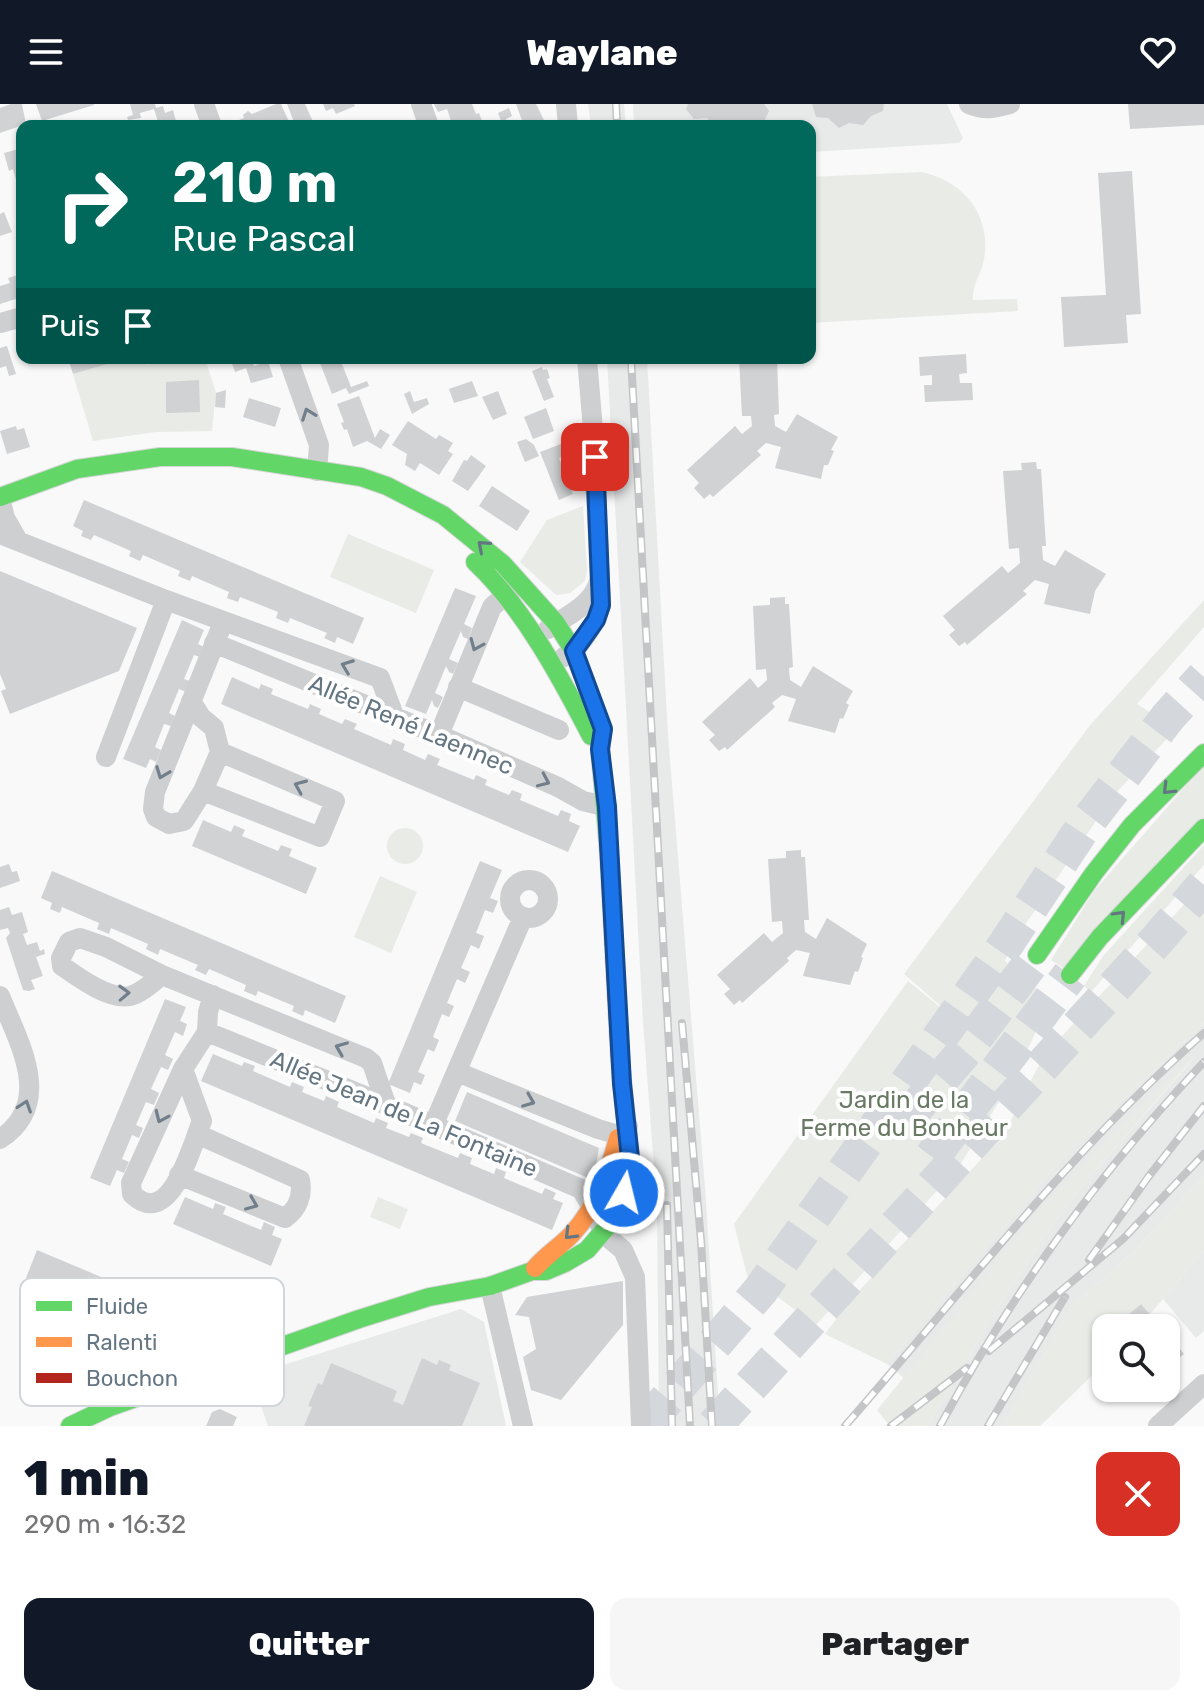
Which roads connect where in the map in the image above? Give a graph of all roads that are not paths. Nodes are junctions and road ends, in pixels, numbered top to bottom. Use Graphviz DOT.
graph roads {
  1 [pos="969,104"];
  2 [pos="1005,105"];
  3 [pos="290,364"];
  4 [pos="588,364"];
  5 [pos="327,472"];
  6 [pos="0,497"];
  7 [pos="8,536"];
  8 [pos="600,578"];
  9 [pos="512,588"];
  10 [pos="166,600"];
  11 [pos="225,620"];
  12 [pos="556,623"];
  13 [pos="535,637"];
  14 [pos="214,643"];
  15 [pos="574,651"];
  16 [pos="554,664"];
  17 [pos="458,687"];
  18 [pos="191,701"];
  19 [pos="395,718"];
  20 [pos="559,730"];
  21 [pos="439,735"];
  22 [pos="600,749"];
  23 [pos="220,752"];
  24 [pos="1204,753"];
  25 [pos="106,757"];
  26 [pos="203,791"];
  27 [pos="607,807"];
  28 [pos="1204,828"];
  29 [pos="523,917"];
  30 [pos="1037,955"];
  31 [pos="162,975"];
  32 [pos="1070,975"];
  33 [pos="213,995"];
  34 [pos="0,996"];
  35 [pos="207,1032"];
  36 [pos="183,1069"];
  37 [pos="457,1072"];
  38 [pos="386,1104"];
  39 [pos="624,1125"];
  40 [pos="433,1126"];
  41 [pos="197,1134"];
  42 [pos="0,1139"];
  43 [pos="179,1175"];
  44 [pos="592,1207"];
  45 [pos="604,1234"];
  46 [pos="532,1271"];
  47 [pos="490,1286"];
  48 [pos="284,1345"];
  49 [pos="1204,1384"];
  50 [pos="114,1406"];
  51 [pos="70,1426"];
  52 [pos="523,1426"];
  53 [pos="641,1426"];
  54 [pos="1158,1426"];
  1 -- 2 [label="street"];
  5 -- 3 [label="street, one-way"];
  4 -- 8 [label="street"];
  5 -- 6 [label="main road"];
  5 -- 9 [label="main road"];
  6 -- 7 [label="street"];
  7 -- 10 [label="street"];
  8 -- 12 [label="street"];
  8 -- 15 [label="street"];
  9 -- 12 [label="main road"];
  9 -- 13 [label="main road"];
  9 -- 17 [label="street, one-way"];
  10 -- 11 [label="street"];
  10 -- 25 [label="street"];
  11 -- 14 [label="street"];
  19 -- 11 [label="street, one-way"];
  12 -- 13 [label="street"];
  12 -- 15 [label="main road"];
  13 -- 16 [label="main road"];
  14 -- 18 [label="street"];
  14 -- 19 [label="street, Allée René Laennec"];
  15 -- 16 [label="street"];
  15 -- 22 [label="main road"];
  16 -- 22 [label="main road"];
  17 -- 20 [label="street"];
  17 -- 21 [label="street"];
  18 -- 23 [label="street"];
  18 -- 26 [label="street, one-way"];
  19 -- 21 [label="street, Allée René Laennec"];
  21 -- 27 [label="street, Allée René Laennec, one-way"];
  22 -- 27 [label="main road"];
  23 -- 26 [label="street"];
  26 -- 23 [label="street, one-way"];
  24 -- 30 [label="main road, one-way"];
  27 -- 39 [label="main road"];
  32 -- 28 [label="main road, one-way"];
  29 -- 37 [label="street"];
  31 -- 33 [label="street, one-way"];
  33 -- 35 [label="street"];
  38 -- 33 [label="street, one-way"];
  42 -- 34 [label="street, one-way"];
  35 -- 36 [label="street"];
  35 -- 38 [label="street, Allée Jean de La Fontaine"];
  36 -- 41 [label="street"];
  36 -- 43 [label="street, one-way"];
  37 -- 39 [label="street, one-way"];
  37 -- 40 [label="street"];
  38 -- 40 [label="street, Allée Jean de La Fontaine"];
  39 -- 44 [label="main road"];
  39 -- 45 [label="main road"];
  40 -- 44 [label="street, Allée Jean de La Fontaine"];
  41 -- 43 [label="street"];
  43 -- 41 [label="street, one-way"];
  44 -- 45 [label="street"];
  44 -- 46 [label="main road, one-way"];
  45 -- 46 [label="main road"];
  45 -- 53 [label="street"];
  46 -- 47 [label="main road"];
  47 -- 48 [label="main road"];
  47 -- 52 [label="street"];
  49 -- 54 [label="street"];
  50 -- 51 [label="main road"];
}
